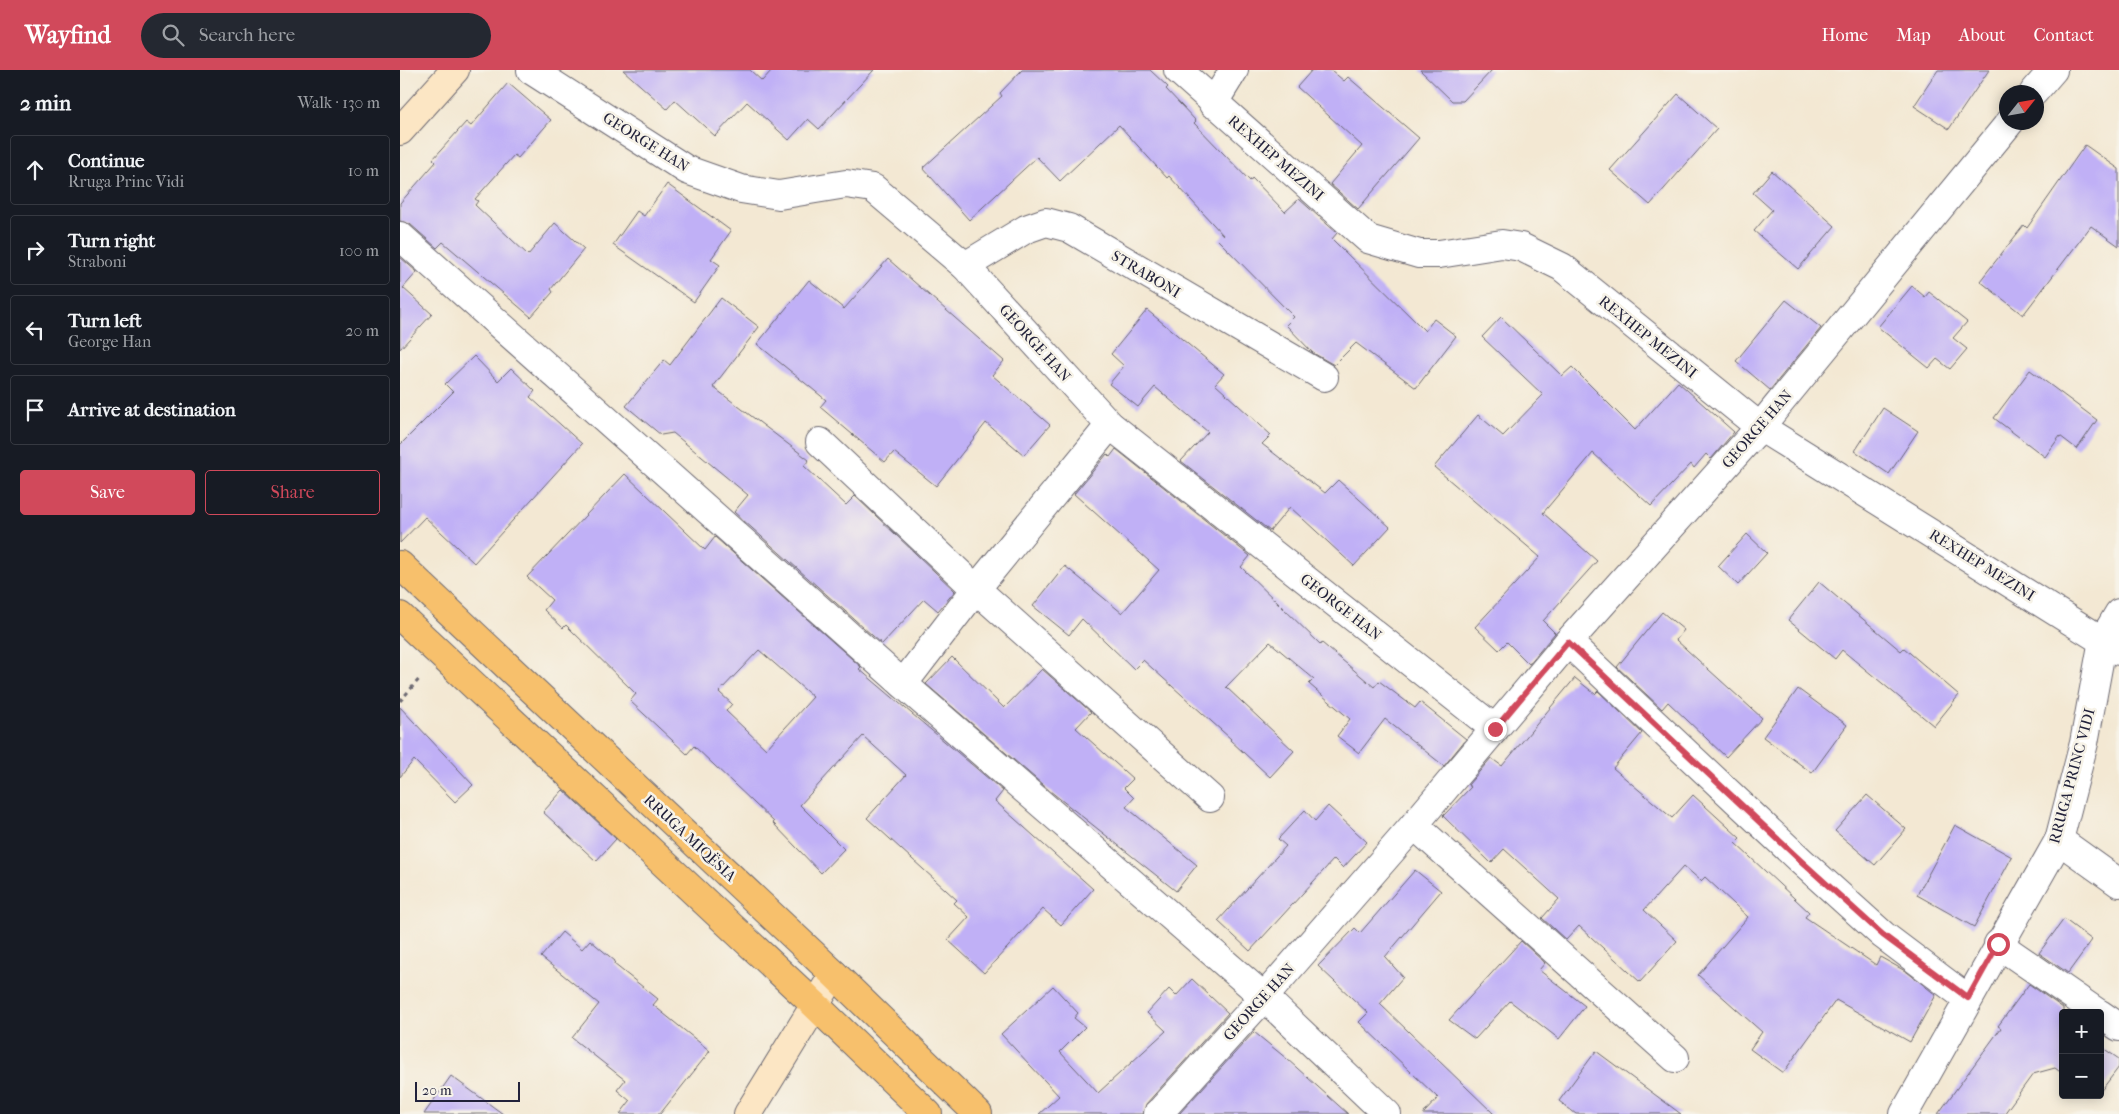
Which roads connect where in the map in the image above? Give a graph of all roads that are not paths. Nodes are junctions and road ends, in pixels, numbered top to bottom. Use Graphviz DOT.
graph roads {
  1 [pos="455,70"];
  2 [pos="531,70"];
  3 [pos="1178,70"];
  4 [pos="1234,70"];
  5 [pos="2053,70"];
  6 [pos="2040,85"];
  7 [pos="1213,104"];
  8 [pos="2003,130"];
  9 [pos="400,131"];
  10 [pos="400,236"];
  11 [pos="964,266"];
  12 [pos="1324,377"];
  13 [pos="1110,425"];
  14 [pos="1760,427"];
  15 [pos="820,442"];
  16 [pos="400,565"];
  17 [pos="976,589"];
  18 [pos="2119,613"];
  19 [pos="400,616"];
  20 [pos="1568,642"];
  21 [pos="2111,646"];
  22 [pos="903,684"];
  23 [pos="1495,729"];
  24 [pos="1210,798"];
  25 [pos="1414,825"];
  26 [pos="2059,840"];
  27 [pos="2119,883"];
  28 [pos="1998,944"];
  29 [pos="834,974"];
  30 [pos="1264,997"];
  31 [pos="1968,998"];
  32 [pos="814,1004"];
  33 [pos="2092,1009"];
  34 [pos="2104,1017"];
  35 [pos="2119,1027"];
  36 [pos="1675,1058"];
  37 [pos="748,1114"];
  38 [pos="928,1114"];
  39 [pos="978,1114"];
  40 [pos="1158,1114"];
  41 [pos="1388,1114"];
  42 [pos="1904,1114"];
  1 -- 9 [label="main road"];
  2 -- 11 [label="street, GEORGE HAN"];
  3 -- 7 [label="street, REXHEP MEZINI"];
  4 -- 7 [label="street"];
  5 -- 6 [label="street"];
  7 -- 14 [label="street, REXHEP MEZINI"];
  8 -- 14 [label="street, GEORGE HAN"];
  10 -- 22 [label="street"];
  11 -- 12 [label="street, STRABONI"];
  11 -- 13 [label="street, GEORGE HAN"];
  13 -- 17 [label="street"];
  13 -- 23 [label="street, GEORGE HAN"];
  14 -- 20 [label="street, GEORGE HAN"];
  14 -- 21 [label="street, REXHEP MEZINI"];
  15 -- 17 [label="street"];
  16 -- 29 [label="main road, RRUGA MIQËSIA"];
  17 -- 22 [label="street"];
  17 -- 24 [label="street"];
  18 -- 21 [label="street"];
  19 -- 32 [label="main road"];
  20 -- 23 [label="street, GEORGE HAN"];
  20 -- 31 [label="street"];
  21 -- 26 [label="street, RRUGA PRINC VIDI"];
  22 -- 30 [label="street"];
  23 -- 25 [label="street, GEORGE HAN"];
  25 -- 30 [label="street, GEORGE HAN"];
  25 -- 36 [label="street"];
  26 -- 27 [label="street"];
  26 -- 28 [label="street, RRUGA PRINC VIDI"];
  28 -- 31 [label="street, RRUGA PRINC VIDI"];
  28 -- 33 [label="street"];
  29 -- 32 [label="main road"];
  29 -- 39 [label="main road, RRUGA MIQËSIA"];
  30 -- 40 [label="street, GEORGE HAN"];
  30 -- 41 [label="street"];
  31 -- 42 [label="street, RRUGA PRINC VIDI"];
  32 -- 37 [label="main road"];
  32 -- 38 [label="main road"];
  34 -- 35 [label="street"];
}
